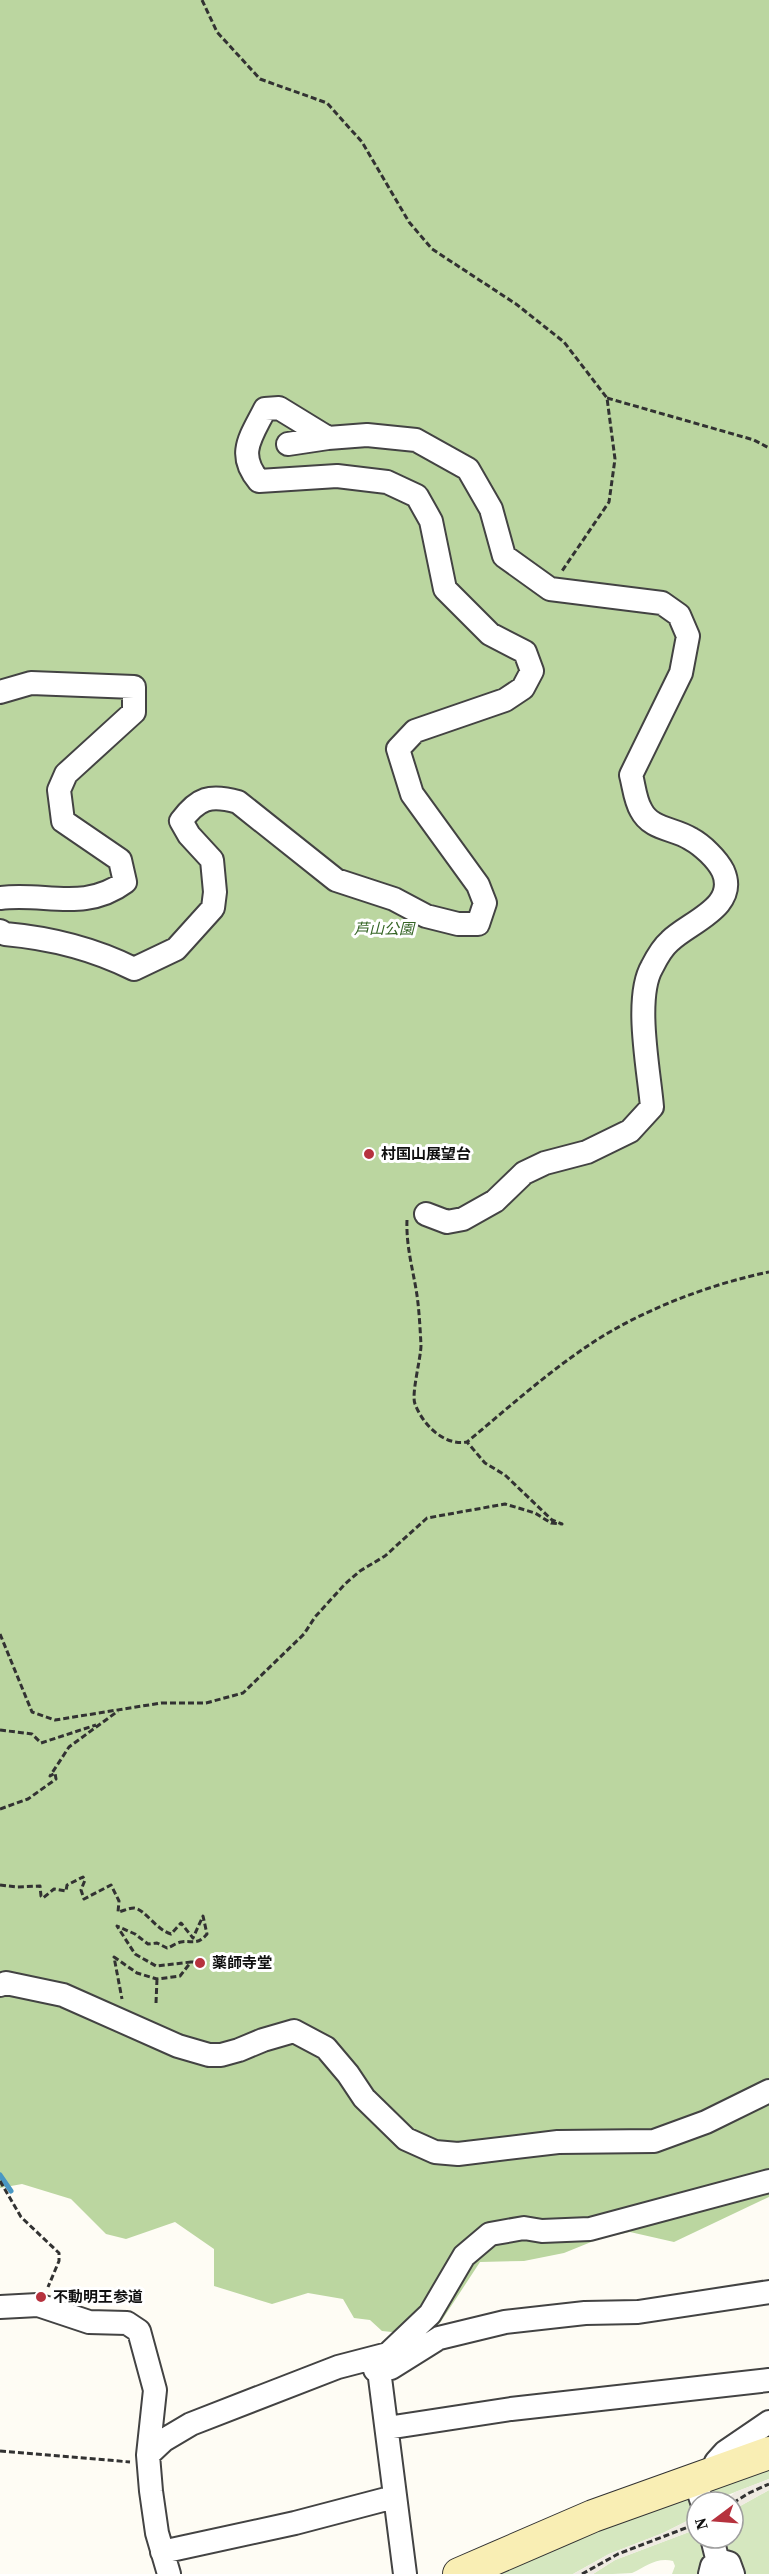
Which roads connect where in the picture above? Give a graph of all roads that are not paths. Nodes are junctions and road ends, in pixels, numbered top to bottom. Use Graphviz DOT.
graph roads {
  1 [pos="328,438"];
  2 [pos="288,444"];
  3 [pos="0,692"];
  4 [pos="0,898"];
  5 [pos="0,931"];
  6 [pos="426,1214"];
  7 [pos="0,1985"];
  8 [pos="769,2091"];
  9 [pos="769,2181"];
  10 [pos="769,2292"];
  11 [pos="0,2307"];
  12 [pos="346,2365"];
  13 [pos="379,2370"];
  14 [pos="769,2380"];
  15 [pos="769,2422"];
  16 [pos="387,2428"];
  17 [pos="769,2453"];
  18 [pos="148,2459"];
  19 [pos="705,2485"];
  20 [pos="394,2497"];
  21 [pos="715,2550"];
  22 [pos="162,2552"];
  23 [pos="720,2570"];
  24 [pos="170,2574"];
  25 [pos="405,2574"];
  26 [pos="459,2574"];
  1 -- 2 [label="street"];
  1 -- 5 [label="street"];
  1 -- 6 [label="street"];
  3 -- 4 [label="street"];
  7 -- 8 [label="street"];
  9 -- 12 [label="street"];
  10 -- 13 [label="street"];
  11 -- 18 [label="street"];
  12 -- 13 [label="street"];
  12 -- 18 [label="street"];
  13 -- 16 [label="street"];
  14 -- 16 [label="street"];
  15 -- 19 [label="street"];
  16 -- 20 [label="street"];
  17 -- 19 [label="street"];
  18 -- 22 [label="street"];
  19 -- 26 [label="street"];
  20 -- 22 [label="street"];
  20 -- 25 [label="street"];
  21 -- 23 [label="street"];
  22 -- 24 [label="street"];
}
